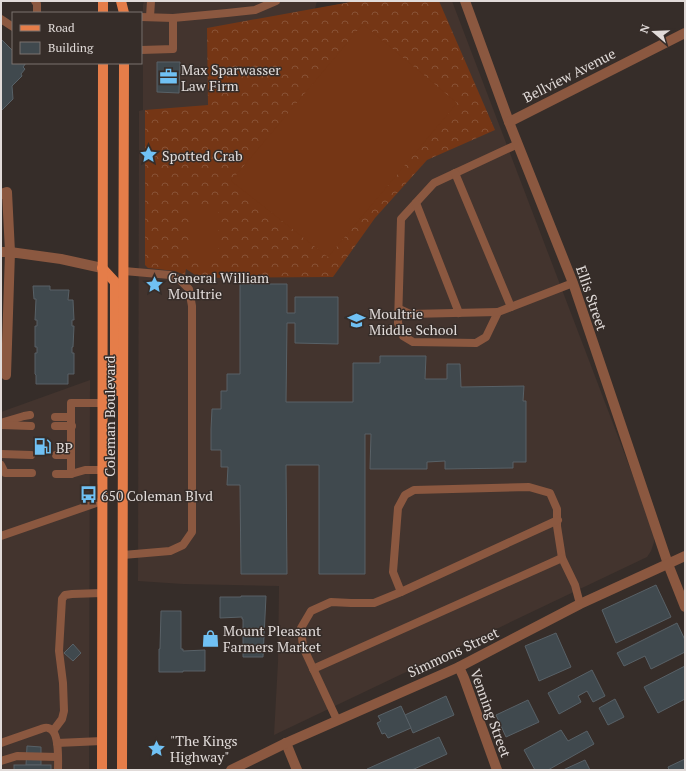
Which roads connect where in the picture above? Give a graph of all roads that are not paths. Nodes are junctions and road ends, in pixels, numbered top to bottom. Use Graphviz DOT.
graph roads {
  1 [pos="35,1"];
  2 [pos="103,1"];
  3 [pos="121,1"];
  4 [pos="125,1"];
  5 [pos="151,1"];
  6 [pos="276,1"];
  7 [pos="465,1"];
  8 [pos="37,12"];
  9 [pos="103,12"];
  10 [pos="124,12"];
  11 [pos="124,12"];
  12 [pos="142,17"];
  13 [pos="150,17"];
  14 [pos="173,18"];
  15 [pos="1,19"];
  16 [pos="12,27"];
  17 [pos="685,32"];
  18 [pos="142,50"];
  19 [pos="103,64"];
  20 [pos="124,64"];
  21 [pos="509,122"];
  22 [pos="518,144"];
  23 [pos="455,173"];
  24 [pos="1,194"];
  25 [pos="416,203"];
  26 [pos="5,252"];
  27 [pos="102,268"];
  28 [pos="124,271"];
  29 [pos="572,283"];
  30 [pos="5,298"];
  31 [pos="511,307"];
  32 [pos="399,309"];
  33 [pos="498,312"];
  34 [pos="459,313"];
  35 [pos="6,375"];
  36 [pos="102,403"];
  37 [pos="30,415"];
  38 [pos="55,417"];
  39 [pos="71,417"];
  40 [pos="1,424"];
  41 [pos="124,425"];
  42 [pos="31,426"];
  43 [pos="55,426"];
  44 [pos="72,426"];
  45 [pos="1,454"];
  46 [pos="31,455"];
  47 [pos="56,455"];
  48 [pos="72,455"];
  49 [pos="1,465"];
  50 [pos="102,470"];
  51 [pos="32,473"];
  52 [pos="56,474"];
  53 [pos="71,474"];
  54 [pos="102,501"];
  55 [pos="558,520"];
  56 [pos="1,536"];
  57 [pos="123,555"];
  58 [pos="685,556"];
  59 [pos="562,558"];
  60 [pos="668,564"];
  61 [pos="402,592"];
  62 [pos="102,593"];
  63 [pos="580,604"];
  64 [pos="685,607"];
  65 [pos="459,667"];
  66 [pos="313,669"];
  67 [pos="337,720"];
  68 [pos="53,730"];
  69 [pos="102,741"];
  70 [pos="1,742"];
  71 [pos="57,743"];
  72 [pos="286,743"];
  73 [pos="58,756"];
  74 [pos="1,761"];
  75 [pos="58,770"];
  76 [pos="102,770"];
  77 [pos="122,770"];
  78 [pos="231,770"];
  79 [pos="297,770"];
  80 [pos="497,770"];
  1 -- 8 [label="lane"];
  2 -- 9 [label="main road"];
  3 -- 10 [label="main road"];
  4 -- 11 [label="main road"];
  5 -- 13 [label="lane"];
  6 -- 14 [label="lane"];
  7 -- 21 [label="street, Ellis Street"];
  12 -- 13 [label="lane"];
  13 -- 14 [label="lane"];
  14 -- 18 [label="lane"];
  15 -- 16 [label="lane"];
  17 -- 21 [label="street, Bellview Avenue"];
  19 -- 27 [label="main road, Coleman Boulevard"];
  20 -- 28 [label="main road, Coleman Boulevard"];
  21 -- 22 [label="street, Ellis Street"];
  22 -- 23 [label="lane"];
  22 -- 29 [label="street, Ellis Street"];
  23 -- 25 [label="lane"];
  23 -- 31 [label="lane"];
  24 -- 26 [label="street"];
  25 -- 32 [label="lane"];
  25 -- 34 [label="lane"];
  26 -- 27 [label="street"];
  26 -- 30 [label="street"];
  27 -- 36 [label="main road, Coleman Boulevard"];
  27 -- 41 [label="main road"];
  28 -- 41 [label="main road, Coleman Boulevard"];
  28 -- 57 [label="lane"];
  29 -- 31 [label="lane"];
  29 -- 60 [label="street, Ellis Street"];
  30 -- 35 [label="street"];
  31 -- 33 [label="lane"];
  32 -- 33 [label="lane"];
  32 -- 34 [label="lane"];
  33 -- 34 [label="lane"];
  36 -- 39 [label="lane"];
  36 -- 50 [label="main road, Coleman Boulevard"];
  37 -- 40 [label="lane"];
  38 -- 39 [label="lane"];
  39 -- 44 [label="lane"];
  40 -- 42 [label="lane"];
  41 -- 57 [label="main road, Coleman Boulevard"];
  43 -- 44 [label="lane"];
  44 -- 48 [label="lane"];
  45 -- 46 [label="lane"];
  47 -- 48 [label="lane"];
  48 -- 53 [label="lane"];
  49 -- 51 [label="lane"];
  50 -- 53 [label="lane"];
  50 -- 54 [label="main road, Coleman Boulevard"];
  52 -- 53 [label="lane"];
  54 -- 56 [label="lane"];
  54 -- 62 [label="main road, Coleman Boulevard"];
  55 -- 59 [label="lane"];
  55 -- 61 [label="lane"];
  55 -- 61 [label="lane"];
  57 -- 77 [label="main road, Coleman Boulevard"];
  58 -- 60 [label="street, Simmons Street"];
  59 -- 63 [label="lane"];
  59 -- 66 [label="lane"];
  60 -- 63 [label="street, Simmons Street"];
  60 -- 64 [label="street, Ellis Street"];
  61 -- 66 [label="lane"];
  62 -- 68 [label="lane"];
  62 -- 69 [label="main road, Coleman Boulevard"];
  63 -- 65 [label="street, Simmons Street"];
  65 -- 67 [label="street, Simmons Street"];
  65 -- 80 [label="street, Venning Street"];
  66 -- 67 [label="lane"];
  67 -- 72 [label="street, Simmons Street"];
  68 -- 70 [label="lane"];
  68 -- 71 [label="lane"];
  69 -- 71 [label="lane"];
  69 -- 76 [label="main road, Coleman Boulevard"];
  71 -- 73 [label="lane"];
  72 -- 78 [label="street, Simmons Street"];
  72 -- 79 [label="street"];
  73 -- 74 [label="lane"];
  73 -- 75 [label="lane"];
}
